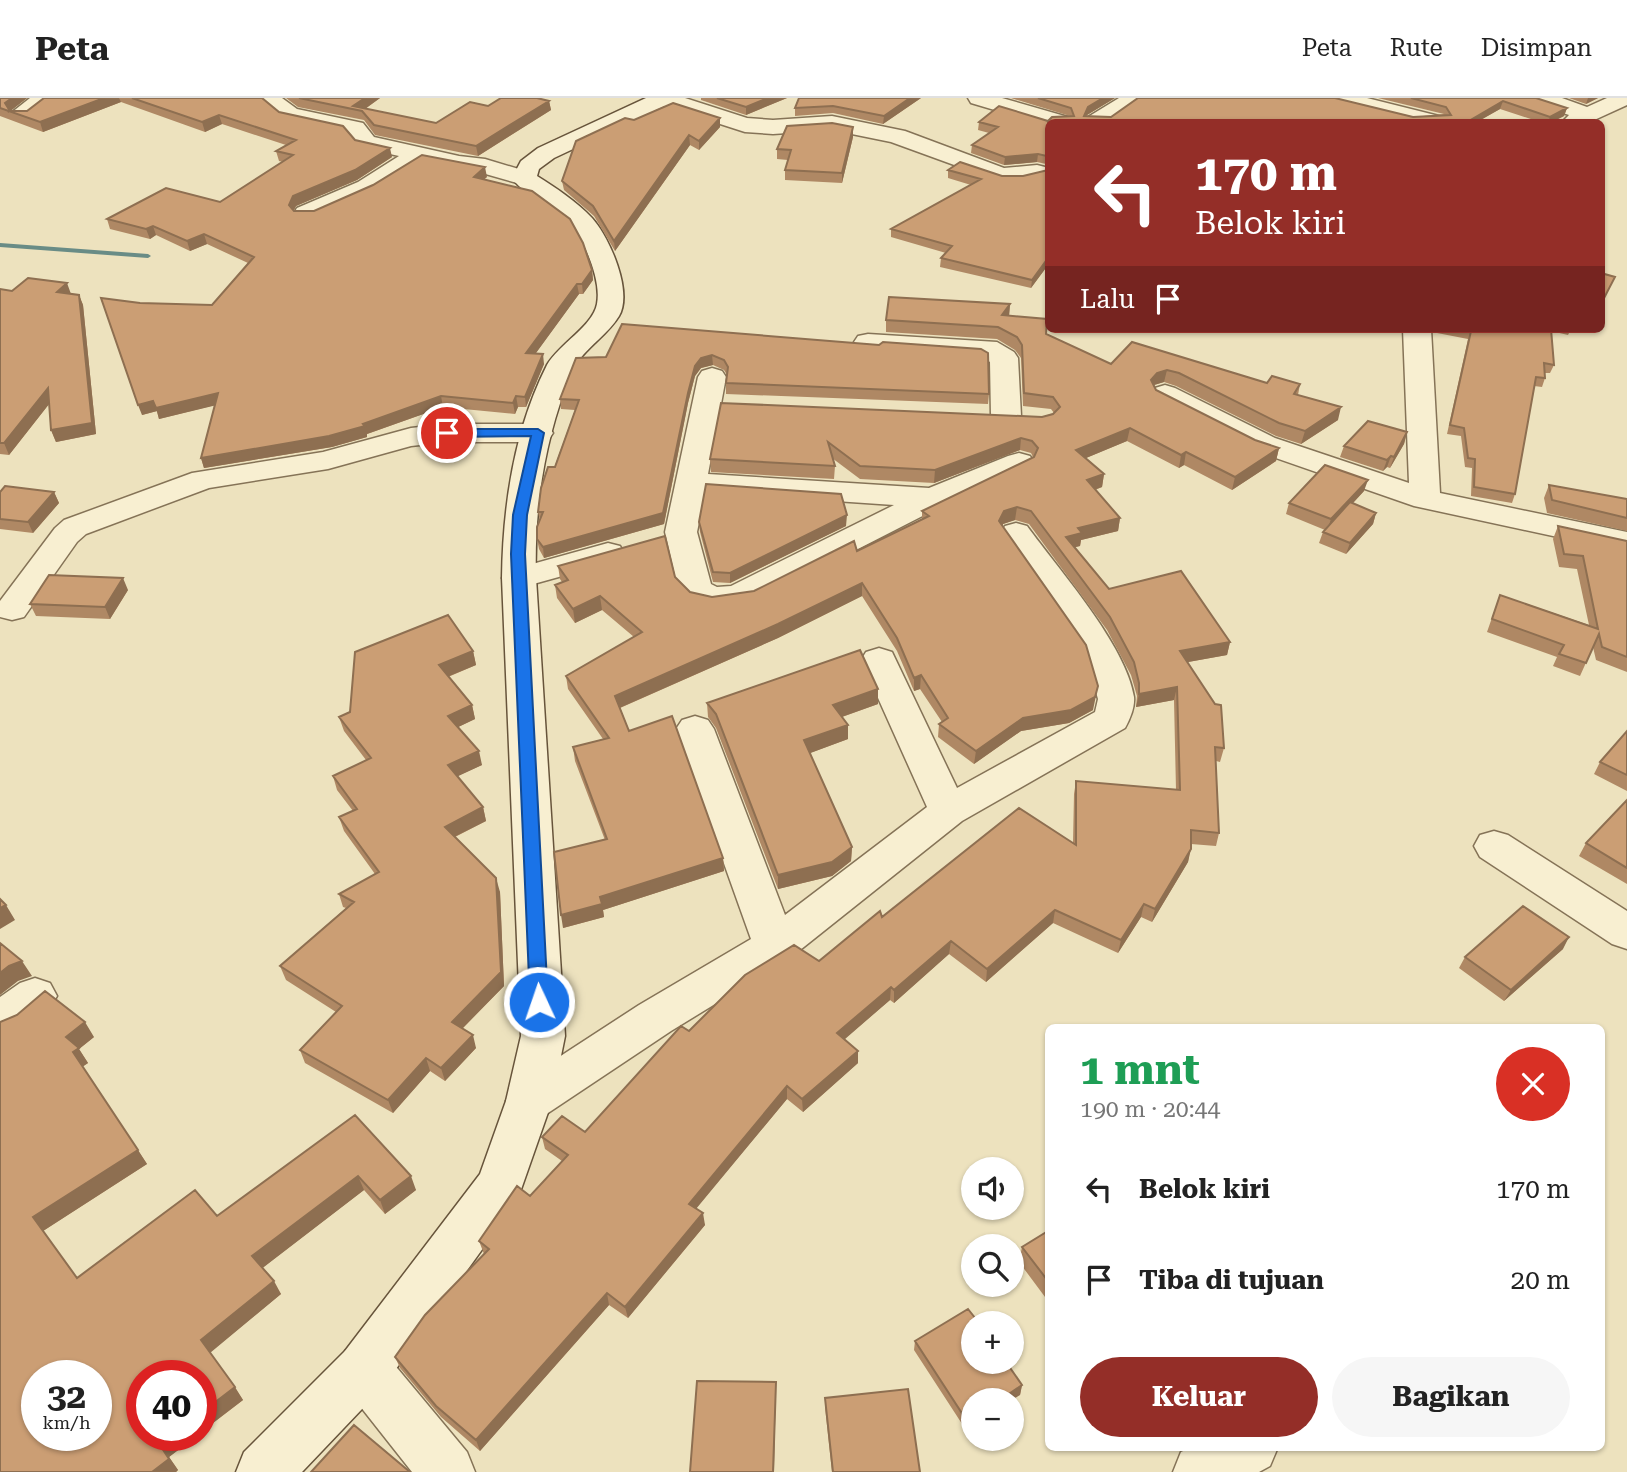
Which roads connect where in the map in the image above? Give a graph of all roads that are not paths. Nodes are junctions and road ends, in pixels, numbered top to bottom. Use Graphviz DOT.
graph roads {
  1 [pos="46,98"];
  2 [pos="268,98"];
  3 [pos="663,98"];
  4 [pos="979,98"];
  5 [pos="1134,98"];
  6 [pos="1341,98"];
  7 [pos="1541,98"];
  8 [pos="1624,98"];
  9 [pos="22,113"];
  10 [pos="1580,118"];
  11 [pos="1050,119"];
  12 [pos="1101,119"];
  13 [pos="1423,119"];
  14 [pos="419,154"];
  15 [pos="1044,169"];
  16 [pos="524,178"];
  17 [pos="306,213"];
  18 [pos="1418,333"];
  19 [pos="868,342"];
  20 [pos="1165,394"];
  21 [pos="717,396"];
  22 [pos="1005,416"];
  23 [pos="538,433"];
  24 [pos="1019,461"];
  25 [pos="692,482"];
  26 [pos="933,498"];
  27 [pos="1425,499"];
  28 [pos="1016,533"];
  29 [pos="656,539"];
  30 [pos="1627,542"];
  31 [pos="519,578"];
  32 [pos="12,610"];
  33 [pos="878,660"];
  34 [pos="695,729"];
  35 [pos="948,811"];
  36 [pos="1493,846"];
  37 [pos="1627,932"];
  38 [pos="775,946"];
  39 [pos="35,996"];
  40 [pos="0,1021"];
  41 [pos="529,1101"];
  42 [pos="364,1369"];
  43 [pos="1243,1451"];
  44 [pos="264,1472"];
  45 [pos="447,1472"];
  46 [pos="1201,1472"];
  1 -- 9 [label="street"];
  2 -- 14 [label="street"];
  3 -- 15 [label="street"];
  3 -- 16 [label="street"];
  4 -- 11 [label="street"];
  5 -- 12 [label="street"];
  6 -- 13 [label="street"];
  7 -- 10 [label="street"];
  8 -- 10 [label="street"];
  14 -- 16 [label="street"];
  14 -- 17 [label="street"];
  16 -- 23 [label="street"];
  18 -- 27 [label="street"];
  19 -- 22 [label="street"];
  20 -- 27 [label="street"];
  21 -- 25 [label="street"];
  23 -- 31 [label="street"];
  23 -- 32 [label="street"];
  24 -- 26 [label="street"];
  25 -- 26 [label="street"];
  25 -- 29 [label="street"];
  26 -- 29 [label="street"];
  27 -- 30 [label="street"];
  28 -- 35 [label="street"];
  29 -- 31 [label="street"];
  31 -- 41 [label="street"];
  33 -- 35 [label="street"];
  34 -- 38 [label="street"];
  35 -- 38 [label="street"];
  36 -- 37 [label="street"];
  38 -- 41 [label="street"];
  39 -- 40 [label="street"];
  41 -- 42 [label="street"];
  42 -- 44 [label="street"];
  42 -- 45 [label="street"];
  43 -- 46 [label="street"];
}
